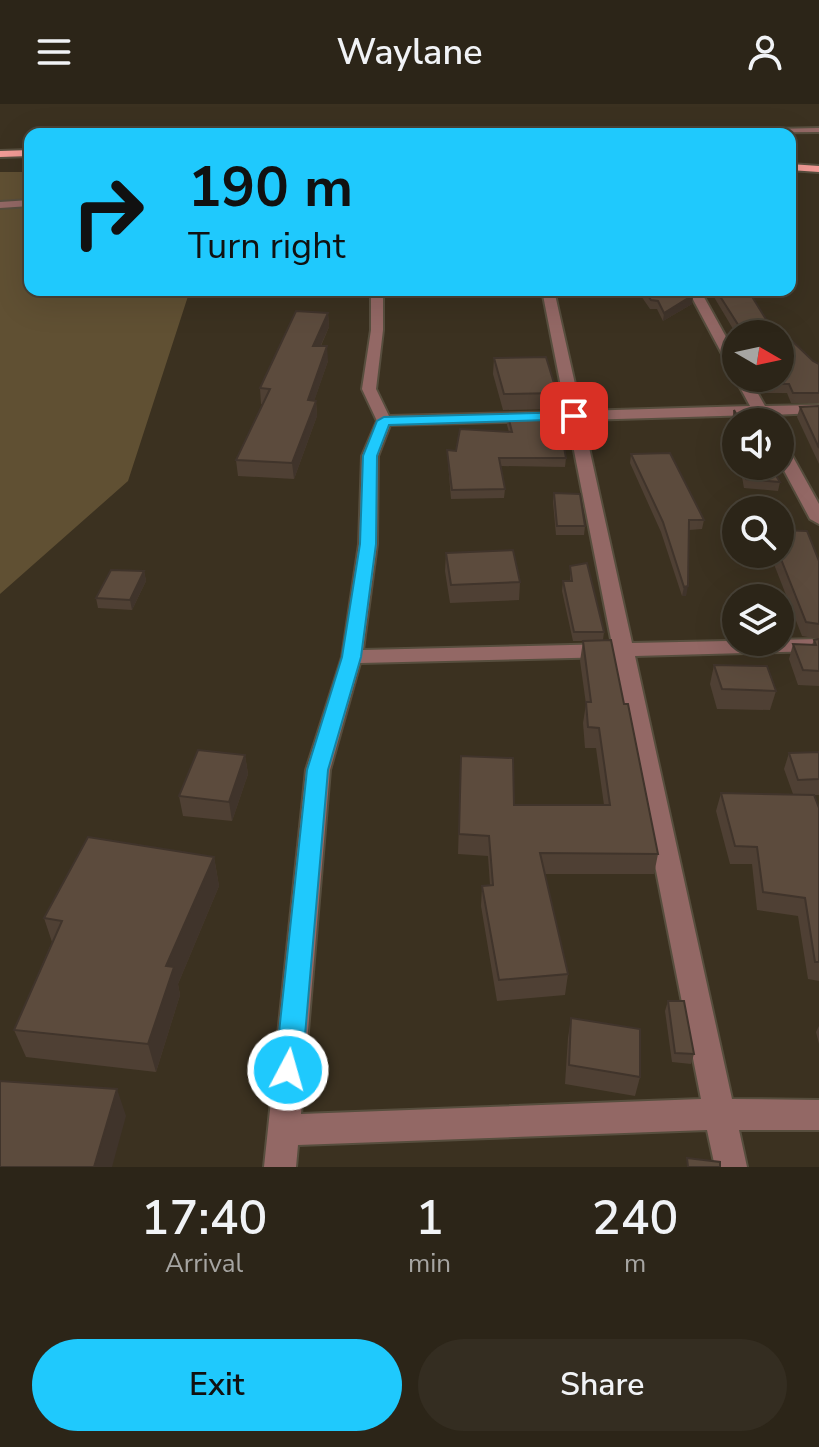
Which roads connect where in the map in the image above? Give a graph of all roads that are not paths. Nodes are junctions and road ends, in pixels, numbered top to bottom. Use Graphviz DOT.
graph roads {
  1 [pos="796,130"];
  2 [pos="819,130"];
  3 [pos="24,153"];
  4 [pos="0,154"];
  5 [pos="796,167"];
  6 [pos="819,169"];
  7 [pos="24,203"];
  8 [pos="0,205"];
  9 [pos="377,296"];
  10 [pos="549,296"];
  11 [pos="697,296"];
  12 [pos="722,341"];
  13 [pos="819,409"];
  14 [pos="794,412"];
  15 [pos="574,416"];
  16 [pos="722,416"];
  17 [pos="384,421"];
  18 [pos="794,473"];
  19 [pos="819,519"];
  20 [pos="819,645"];
  21 [pos="622,649"];
  22 [pos="352,657"];
  23 [pos="720,1114"];
  24 [pos="819,1115"];
  25 [pos="283,1130"];
  26 [pos="280,1167"];
  27 [pos="731,1167"];
  1 -- 2 [label="street"];
  3 -- 4 [label="main road"];
  5 -- 6 [label="main road"];
  7 -- 8 [label="street"];
  9 -- 17 [label="street"];
  10 -- 15 [label="street"];
  11 -- 12 [label="street"];
  13 -- 14 [label="street"];
  15 -- 16 [label="street"];
  15 -- 17 [label="street"];
  15 -- 21 [label="street"];
  17 -- 22 [label="street"];
  18 -- 19 [label="street"];
  20 -- 21 [label="street"];
  21 -- 22 [label="street"];
  21 -- 23 [label="street"];
  22 -- 25 [label="street"];
  23 -- 24 [label="street"];
  23 -- 25 [label="street"];
  23 -- 27 [label="street"];
  25 -- 26 [label="street"];
}
